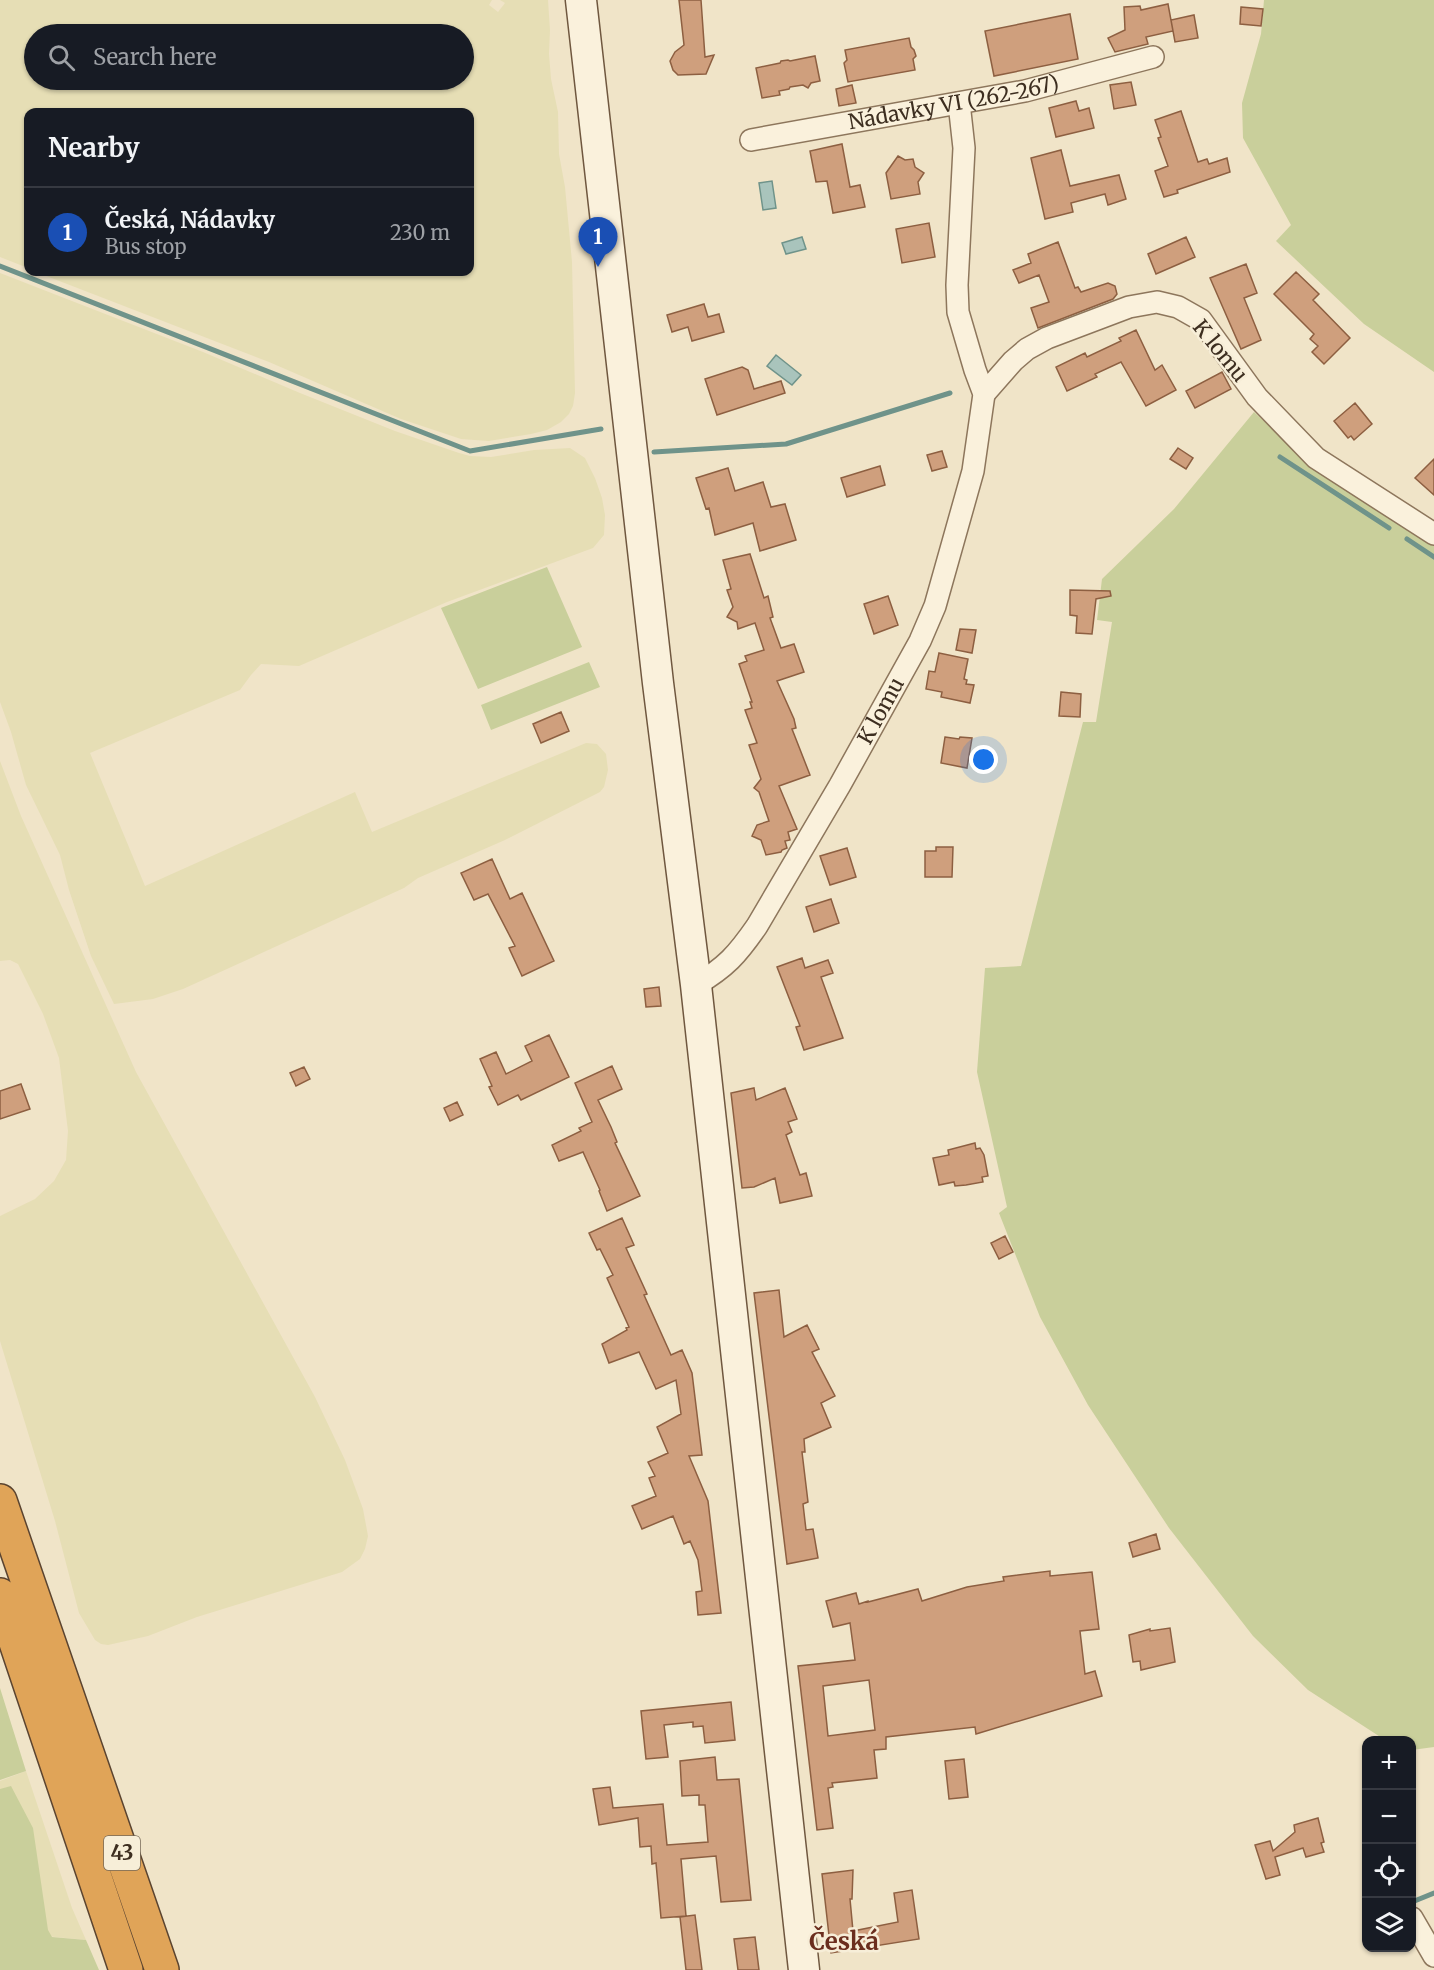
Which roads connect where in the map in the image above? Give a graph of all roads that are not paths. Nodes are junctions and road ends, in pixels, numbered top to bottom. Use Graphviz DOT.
graph roads {
  1 [pos="581,0"];
  2 [pos="1153,57"];
  3 [pos="959,103"];
  4 [pos="751,140"];
  5 [pos="984,394"];
  6 [pos="1434,534"];
  7 [pos="696,985"];
  8 [pos="0,1501"];
  9 [pos="0,1595"];
  10 [pos="70,1806"];
  11 [pos="1416,1925"];
  12 [pos="1434,1956"];
  13 [pos="115,1970"];
  14 [pos="126,1970"];
  15 [pos="162,1970"];
  16 [pos="804,1970"];
  1 -- 7 [label="street"];
  2 -- 3 [label="street, Nádavky VI (262-267)"];
  3 -- 4 [label="street, Nádavky VI (262-267)"];
  3 -- 5 [label="street, K lomu"];
  5 -- 6 [label="street, K lomu"];
  5 -- 7 [label="street, K lomu"];
  7 -- 16 [label="street"];
  8 -- 15 [label="highway, 43"];
  9 -- 10 [label="highway, 43"];
  10 -- 13 [label="highway"];
  10 -- 14 [label="highway, 43"];
  11 -- 12 [label="street"];
}
